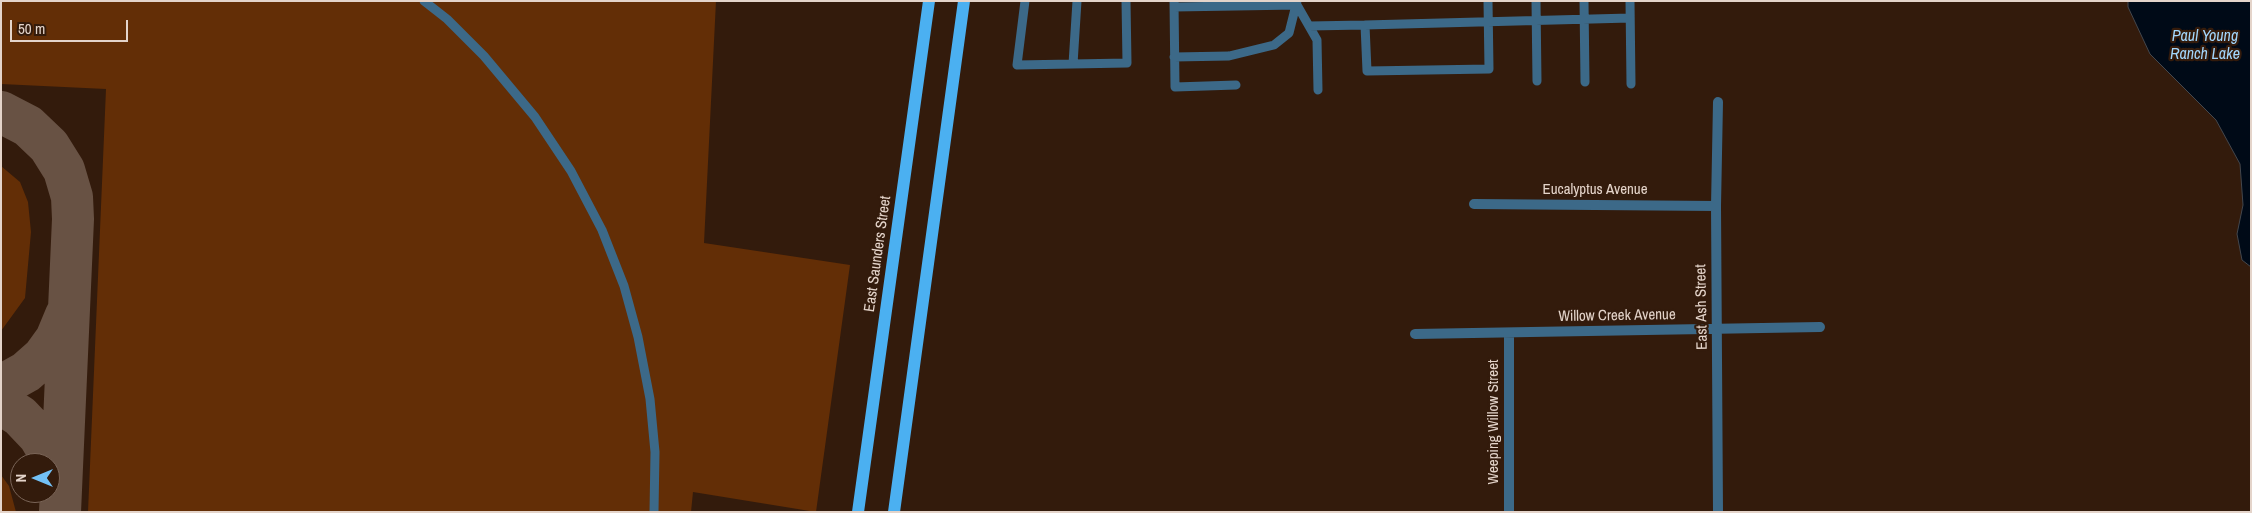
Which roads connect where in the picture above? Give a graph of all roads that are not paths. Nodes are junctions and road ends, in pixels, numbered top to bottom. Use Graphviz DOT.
graph roads {
  1 [pos="424,1"];
  2 [pos="929,1"];
  3 [pos="964,1"];
  4 [pos="1025,1"];
  5 [pos="1077,1"];
  6 [pos="1126,1"];
  7 [pos="1488,1"];
  8 [pos="1536,1"];
  9 [pos="1584,1"];
  10 [pos="1630,1"];
  11 [pos="1297,3"];
  12 [pos="1174,4"];
  13 [pos="1630,18"];
  14 [pos="1584,19"];
  15 [pos="1536,20"];
  16 [pos="1488,21"];
  17 [pos="1365,25"];
  18 [pos="1309,26"];
  19 [pos="1174,57"];
  20 [pos="1073,64"];
  21 [pos="1537,81"];
  22 [pos="1585,82"];
  23 [pos="1631,84"];
  24 [pos="1236,85"];
  25 [pos="1318,90"];
  26 [pos="1718,102"];
  27 [pos="1474,204"];
  28 [pos="1716,206"];
  29 [pos="1820,327"];
  30 [pos="1718,329"];
  31 [pos="1509,333"];
  32 [pos="1415,334"];
  33 [pos="654,512"];
  34 [pos="858,512"];
  35 [pos="894,512"];
  36 [pos="1509,512"];
  37 [pos="1718,512"];
  1 -- 33 [label="lane"];
  2 -- 34 [label="main road, East Saunders Street"];
  3 -- 35 [label="main road"];
  4 -- 20 [label="lane"];
  5 -- 20 [label="lane"];
  6 -- 20 [label="lane"];
  7 -- 16 [label="lane"];
  8 -- 15 [label="lane"];
  9 -- 14 [label="lane"];
  10 -- 13 [label="lane"];
  11 -- 12 [label="lane"];
  11 -- 18 [label="lane"];
  11 -- 19 [label="lane"];
  12 -- 19 [label="lane"];
  13 -- 14 [label="lane"];
  13 -- 23 [label="lane"];
  14 -- 15 [label="lane"];
  14 -- 22 [label="lane"];
  15 -- 16 [label="lane"];
  15 -- 21 [label="lane"];
  16 -- 17 [label="lane"];
  16 -- 17 [label="lane"];
  17 -- 18 [label="lane"];
  18 -- 25 [label="lane"];
  19 -- 24 [label="lane"];
  26 -- 28 [label="street, East Ash Street"];
  27 -- 28 [label="street, Eucalyptus Avenue"];
  28 -- 30 [label="street, East Ash Street"];
  29 -- 30 [label="street, Willow Creek Avenue"];
  30 -- 31 [label="street, Willow Creek Avenue"];
  30 -- 37 [label="street, East Ash Street"];
  31 -- 32 [label="street, Willow Creek Avenue"];
  31 -- 36 [label="street, Weeping Willow Street"];
}
